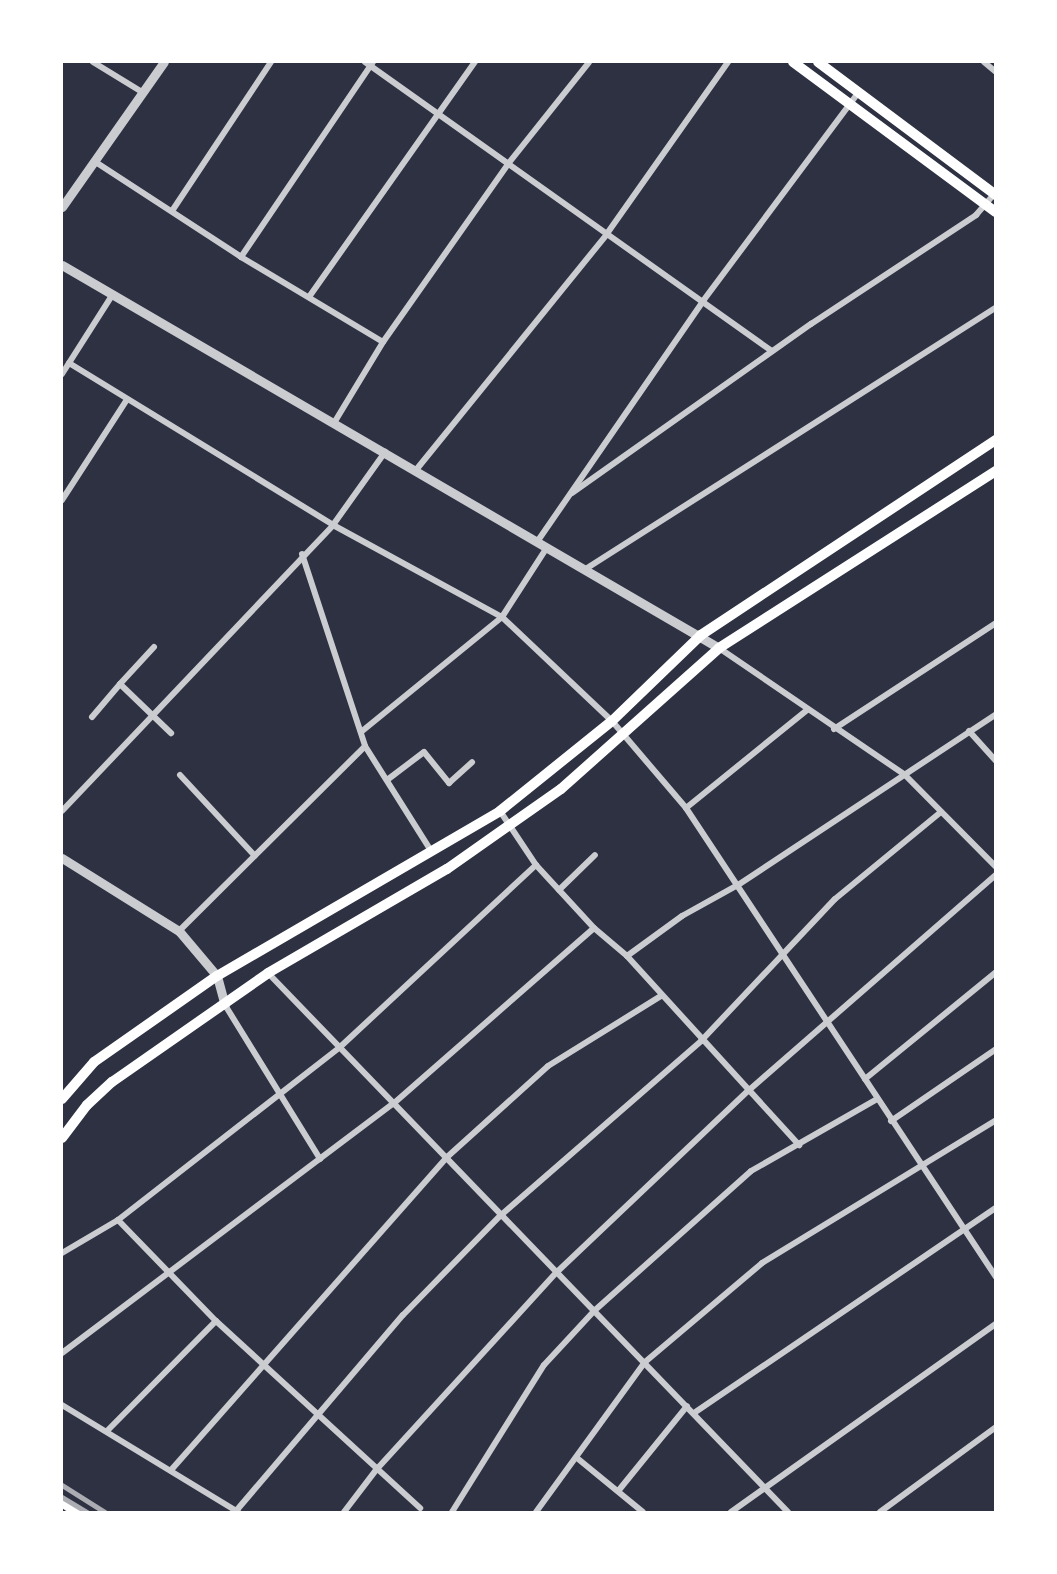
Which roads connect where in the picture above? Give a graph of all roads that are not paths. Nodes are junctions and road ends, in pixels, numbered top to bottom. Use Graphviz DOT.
graph roads {
  1 [pos="93,62"];
  2 [pos="164,62"];
  3 [pos="271,62"];
  4 [pos="475,62"];
  5 [pos="589,62"];
  6 [pos="728,62"];
  7 [pos="793,62"];
  8 [pos="818,62"];
  9 [pos="984,62"];
  10 [pos="370,63"];
  11 [pos="996,72"];
  12 [pos="859,92"];
  13 [pos="142,93"];
  14 [pos="849,103"];
  15 [pos="437,114"];
  16 [pos="94,161"];
  17 [pos="508,164"];
  18 [pos="995,195"];
  19 [pos="986,205"];
  20 [pos="62,207"];
  21 [pos="172,211"];
  22 [pos="996,212"];
  23 [pos="606,235"];
  24 [pos="241,257"];
  25 [pos="62,264"];
  26 [pos="113,294"];
  27 [pos="309,297"];
  28 [pos="703,302"];
  29 [pos="996,308"];
  30 [pos="383,342"];
  31 [pos="772,351"];
  32 [pos="69,363"];
  33 [pos="62,374"];
  34 [pos="126,401"];
  35 [pos="334,423"];
  36 [pos="996,440"];
  37 [pos="385,452"];
  38 [pos="416,470"];
  39 [pos="996,471"];
  40 [pos="568,496"];
  41 [pos="62,500"];
  42 [pos="333,525"];
  43 [pos="537,542"];
  44 [pos="546,549"];
  45 [pos="302,554"];
  46 [pos="584,570"];
  47 [pos="502,617"];
  48 [pos="996,624"];
  49 [pos="701,635"];
  50 [pos="154,646"];
  51 [pos="719,648"];
  52 [pos="120,684"];
  53 [pos="807,710"];
  54 [pos="996,714"];
  55 [pos="151,715"];
  56 [pos="92,717"];
  57 [pos="612,721"];
  58 [pos="834,729"];
  59 [pos="969,731"];
  60 [pos="360,732"];
  61 [pos="171,733"];
  62 [pos="626,734"];
  63 [pos="365,746"];
  64 [pos="996,761"];
  65 [pos="472,762"];
  66 [pos="180,775"];
  67 [pos="905,775"];
  68 [pos="387,780"];
  69 [pos="686,808"];
  70 [pos="62,811"];
  71 [pos="500,811"];
  72 [pos="941,812"];
  73 [pos="511,826"];
  74 [pos="432,853"];
  75 [pos="595,855"];
  76 [pos="255,856"];
  77 [pos="62,859"];
  78 [pos="536,865"];
  79 [pos="996,867"];
  80 [pos="447,869"];
  81 [pos="996,876"];
  82 [pos="738,885"];
  83 [pos="559,890"];
  84 [pos="594,928"];
  85 [pos="179,931"];
  86 [pos="782,951"];
  87 [pos="627,956"];
  88 [pos="996,972"];
  89 [pos="268,973"];
  90 [pos="217,976"];
  91 [pos="662,996"];
  92 [pos="225,1005"];
  93 [pos="828,1022"];
  94 [pos="701,1041"];
  95 [pos="339,1048"];
  96 [pos="996,1049"];
  97 [pos="865,1079"];
  98 [pos="748,1091"];
  99 [pos="278,1095"];
  100 [pos="62,1099"];
  101 [pos="877,1099"];
  102 [pos="393,1104"];
  103 [pos="996,1120"];
  104 [pos="891,1121"];
  105 [pos="62,1138"];
  106 [pos="799,1145"];
  107 [pos="446,1158"];
  108 [pos="320,1159"];
  109 [pos="921,1168"];
  110 [pos="996,1208"];
  111 [pos="500,1216"];
  112 [pos="118,1220"];
  113 [pos="962,1229"];
  114 [pos="62,1253"];
  115 [pos="167,1271"];
  116 [pos="557,1272"];
  117 [pos="996,1277"];
  118 [pos="594,1311"];
  119 [pos="216,1321"];
  120 [pos="996,1324"];
  121 [pos="62,1353"];
  122 [pos="645,1362"];
  123 [pos="262,1363"];
  124 [pos="62,1405"];
  125 [pos="687,1406"];
  126 [pos="694,1413"];
  127 [pos="319,1417"];
  128 [pos="996,1427"];
  129 [pos="107,1431"];
  130 [pos="576,1458"];
  131 [pos="172,1469"];
  132 [pos="376,1470"];
  133 [pos="767,1488"];
  134 [pos="619,1490"];
  135 [pos="62,1502"];
  136 [pos="420,1508"];
  137 [pos="77,1512"];
  138 [pos="237,1512"];
  139 [pos="344,1512"];
  140 [pos="452,1512"];
  141 [pos="536,1512"];
  142 [pos="643,1512"];
  143 [pos="731,1512"];
  144 [pos="788,1512"];
  145 [pos="880,1512"];
  1 -- 13 [label="street"];
  2 -- 13 [label="street"];
  3 -- 21 [label="street"];
  4 -- 15 [label="street"];
  5 -- 17 [label="street"];
  6 -- 23 [label="street"];
  7 -- 14 [label="main road"];
  8 -- 12 [label="main road"];
  9 -- 11 [label="street"];
  10 -- 15 [label="street"];
  10 -- 24 [label="street"];
  12 -- 14 [label="street"];
  12 -- 18 [label="main road"];
  13 -- 16 [label="street"];
  14 -- 19 [label="main road"];
  14 -- 28 [label="street"];
  15 -- 17 [label="street"];
  15 -- 27 [label="street"];
  16 -- 20 [label="street"];
  16 -- 21 [label="street"];
  17 -- 23 [label="street"];
  17 -- 30 [label="street"];
  18 -- 19 [label="street"];
  19 -- 22 [label="main road"];
  19 -- 31 [label="street"];
  21 -- 24 [label="street"];
  23 -- 28 [label="street"];
  23 -- 38 [label="street"];
  24 -- 27 [label="street"];
  25 -- 26 [label="street"];
  26 -- 32 [label="street"];
  26 -- 35 [label="street"];
  27 -- 30 [label="street"];
  28 -- 31 [label="street"];
  28 -- 40 [label="street"];
  29 -- 46 [label="street"];
  30 -- 35 [label="street"];
  31 -- 40 [label="street"];
  32 -- 33 [label="street"];
  32 -- 34 [label="street"];
  34 -- 41 [label="street"];
  34 -- 42 [label="street"];
  35 -- 37 [label="street"];
  36 -- 49 [label="main road"];
  37 -- 38 [label="street"];
  37 -- 42 [label="street"];
  38 -- 43 [label="street"];
  39 -- 51 [label="main road"];
  40 -- 43 [label="street"];
  42 -- 45 [label="street"];
  42 -- 47 [label="street"];
  43 -- 44 [label="street"];
  44 -- 46 [label="street"];
  44 -- 47 [label="street"];
  45 -- 55 [label="street"];
  45 -- 60 [label="street"];
  46 -- 49 [label="street"];
  47 -- 57 [label="street"];
  47 -- 60 [label="street"];
  48 -- 58 [label="street"];
  49 -- 51 [label="street"];
  49 -- 57 [label="main road"];
  50 -- 52 [label="street"];
  51 -- 53 [label="street"];
  51 -- 62 [label="main road"];
  52 -- 55 [label="street"];
  52 -- 56 [label="street"];
  53 -- 58 [label="street"];
  53 -- 69 [label="street"];
  54 -- 59 [label="street"];
  55 -- 61 [label="street"];
  55 -- 70 [label="street"];
  57 -- 62 [label="street"];
  57 -- 71 [label="main road"];
  58 -- 67 [label="street"];
  59 -- 64 [label="street"];
  59 -- 67 [label="street"];
  60 -- 63 [label="street"];
  62 -- 69 [label="street"];
  62 -- 73 [label="main road"];
  63 -- 68 [label="street"];
  63 -- 76 [label="street"];
  65 -- 68 [label="street"];
  66 -- 76 [label="street"];
  67 -- 72 [label="street"];
  67 -- 82 [label="street"];
  68 -- 74 [label="street"];
  69 -- 82 [label="street"];
  71 -- 73 [label="street"];
  71 -- 74 [label="main road"];
  72 -- 79 [label="street"];
  72 -- 86 [label="street"];
  73 -- 78 [label="street"];
  73 -- 80 [label="main road"];
  74 -- 80 [label="main road"];
  74 -- 90 [label="main road"];
  75 -- 83 [label="street"];
  76 -- 85 [label="street"];
  77 -- 85 [label="street"];
  78 -- 83 [label="street"];
  78 -- 95 [label="street"];
  80 -- 89 [label="main road"];
  81 -- 93 [label="street"];
  82 -- 86 [label="street"];
  82 -- 87 [label="street"];
  83 -- 84 [label="street"];
  84 -- 87 [label="street"];
  84 -- 102 [label="street"];
  85 -- 90 [label="street"];
  86 -- 93 [label="street"];
  86 -- 94 [label="street"];
  87 -- 91 [label="street"];
  88 -- 97 [label="street"];
  89 -- 92 [label="main road"];
  89 -- 95 [label="street"];
  90 -- 92 [label="street"];
  90 -- 100 [label="main road"];
  91 -- 94 [label="street"];
  91 -- 107 [label="street"];
  92 -- 99 [label="street"];
  92 -- 105 [label="main road"];
  93 -- 97 [label="street"];
  93 -- 98 [label="street"];
  94 -- 98 [label="street"];
  94 -- 111 [label="street"];
  95 -- 99 [label="street"];
  95 -- 102 [label="street"];
  96 -- 104 [label="street"];
  97 -- 101 [label="street"];
  98 -- 106 [label="street"];
  98 -- 116 [label="street"];
  99 -- 108 [label="street"];
  99 -- 112 [label="street"];
  101 -- 104 [label="street"];
  101 -- 106 [label="street"];
  102 -- 107 [label="street"];
  102 -- 108 [label="street"];
  103 -- 109 [label="street"];
  104 -- 109 [label="street"];
  106 -- 118 [label="street"];
  107 -- 111 [label="street"];
  107 -- 123 [label="street"];
  108 -- 115 [label="street"];
  109 -- 113 [label="street"];
  109 -- 122 [label="street"];
  110 -- 113 [label="street"];
  111 -- 116 [label="street"];
  111 -- 127 [label="street"];
  112 -- 114 [label="street"];
  112 -- 115 [label="street"];
  113 -- 117 [label="street"];
  113 -- 126 [label="street"];
  115 -- 119 [label="street"];
  115 -- 121 [label="street"];
  116 -- 118 [label="street"];
  116 -- 132 [label="street"];
  118 -- 122 [label="street"];
  118 -- 140 [label="street"];
  119 -- 123 [label="street"];
  119 -- 129 [label="street"];
  120 -- 133 [label="street"];
  122 -- 125 [label="street"];
  122 -- 130 [label="street"];
  123 -- 127 [label="street"];
  123 -- 131 [label="street"];
  124 -- 129 [label="street"];
  125 -- 126 [label="street"];
  125 -- 134 [label="street"];
  126 -- 133 [label="street"];
  127 -- 132 [label="street"];
  127 -- 138 [label="street"];
  128 -- 145 [label="street"];
  129 -- 131 [label="street"];
  130 -- 134 [label="street"];
  130 -- 141 [label="street"];
  131 -- 138 [label="street"];
  132 -- 136 [label="street"];
  132 -- 139 [label="street"];
  133 -- 143 [label="street"];
  133 -- 144 [label="street"];
  134 -- 142 [label="street"];
  135 -- 137 [label="main road"];
}
